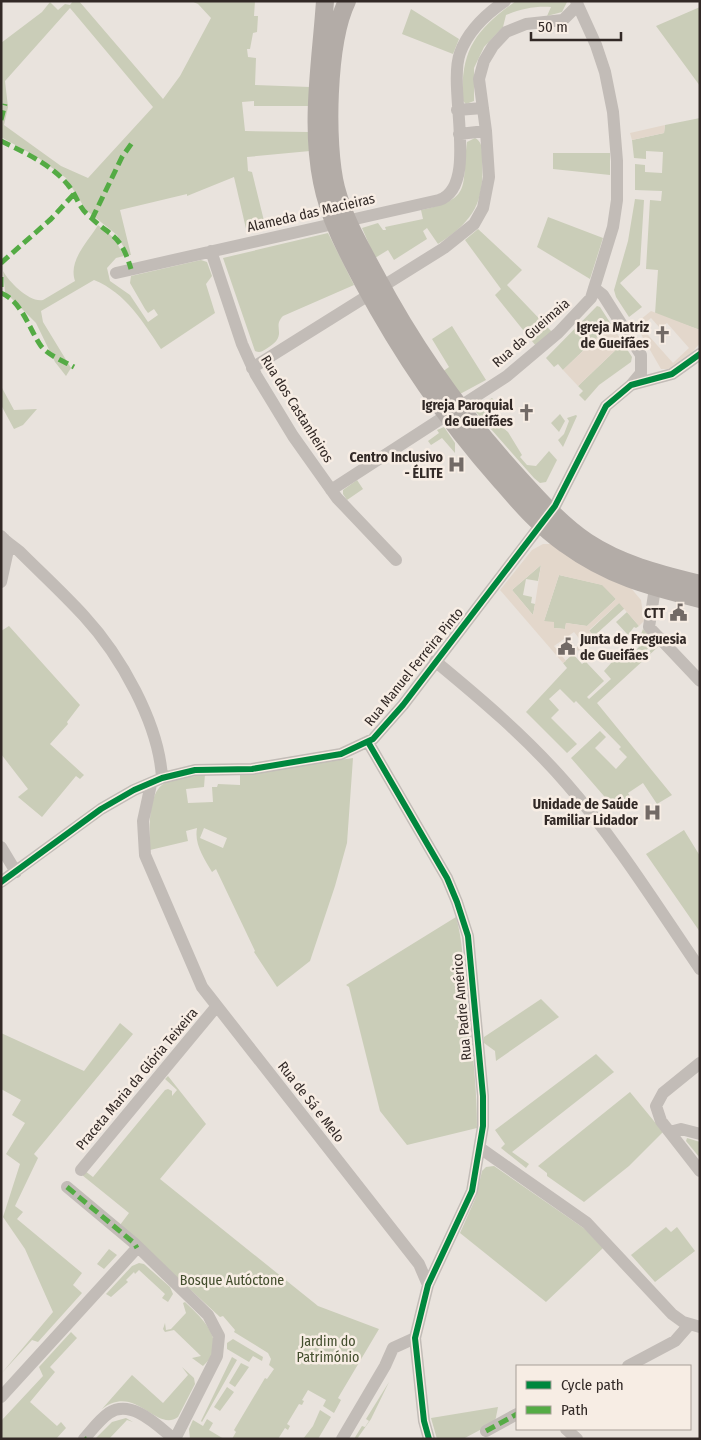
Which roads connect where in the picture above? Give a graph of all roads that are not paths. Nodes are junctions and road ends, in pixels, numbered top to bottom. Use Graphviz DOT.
graph roads {
  1 [pos="325,1"];
  2 [pos="347,1"];
  3 [pos="505,1"];
  4 [pos="577,3"];
  5 [pos="483,108"];
  6 [pos="457,110"];
  7 [pos="486,131"];
  8 [pos="459,134"];
  9 [pos="340,221"];
  10 [pos="211,251"];
  11 [pos="116,273"];
  12 [pos="594,288"];
  13 [pos="375,290"];
  14 [pos="700,354"];
  15 [pos="252,368"];
  16 [pos="630,386"];
  17 [pos="452,411"];
  18 [pos="331,490"];
  19 [pos="546,518"];
  20 [pos="3,538"];
  21 [pos="396,560"];
  22 [pos="657,581"];
  23 [pos="1,582"];
  24 [pos="700,584"];
  25 [pos="700,599"];
  26 [pos="435,661"];
  27 [pos="700,681"];
  28 [pos="368,742"];
  29 [pos="157,781"];
  30 [pos="1,847"];
  31 [pos="16,872"];
  32 [pos="1,882"];
  33 [pos="700,969"];
  34 [pos="216,1007"];
  35 [pos="700,1063"];
  36 [pos="670,1132"];
  37 [pos="700,1134"];
  38 [pos="480,1148"];
  39 [pos="80,1170"];
  40 [pos="700,1171"];
  41 [pos="67,1187"];
  42 [pos="137,1248"];
  43 [pos="428,1285"];
  44 [pos="694,1326"];
  45 [pos="415,1338"];
  46 [pos="630,1365"];
  47 [pos="1,1397"];
  48 [pos="516,1415"];
  49 [pos="567,1430"];
  50 [pos="486,1431"];
  51 [pos="84,1438"];
  52 [pos="175,1439"];
  53 [pos="342,1439"];
  54 [pos="429,1439"];
  55 [pos="577,1439"];
  1 -- 9 [label="main road"];
  2 -- 9 [label="main road"];
  3 -- 6 [label="street, Alameda das Macieiras"];
  4 -- 5 [label="street"];
  4 -- 12 [label="street, Rua da Gueimaia"];
  5 -- 6 [label="street"];
  5 -- 7 [label="street"];
  6 -- 8 [label="street, Alameda das Macieiras"];
  7 -- 8 [label="street"];
  7 -- 13 [label="street"];
  8 -- 9 [label="street, Alameda das Macieiras"];
  9 -- 10 [label="street, Alameda das Macieiras"];
  9 -- 13 [label="main road"];
  10 -- 11 [label="street, Alameda das Macieiras"];
  10 -- 15 [label="street, Rua dos Castanheiros"];
  12 -- 16 [label="street"];
  12 -- 17 [label="street, Rua da Gueimaia"];
  13 -- 15 [label="street"];
  13 -- 17 [label="main road"];
  14 -- 16 [label="street"];
  15 -- 18 [label="street, Rua dos Castanheiros"];
  16 -- 19 [label="street, Rua Manuel Ferreira Pinto"];
  17 -- 18 [label="street, Rua da Gueimaia"];
  17 -- 19 [label="main road"];
  18 -- 21 [label="street, Rua dos Castanheiros"];
  19 -- 22 [label="main road"];
  19 -- 26 [label="street, Rua Manuel Ferreira Pinto"];
  20 -- 23 [label="street"];
  20 -- 29 [label="street"];
  22 -- 24 [label="main road"];
  22 -- 25 [label="main road"];
  22 -- 27 [label="street"];
  26 -- 28 [label="street, Rua Manuel Ferreira Pinto"];
  26 -- 33 [label="street"];
  28 -- 29 [label="street, Rua Manuel Ferreira Pinto"];
  28 -- 38 [label="street, Rua Padre Américo"];
  29 -- 31 [label="street, Rua Manuel Ferreira Pinto"];
  29 -- 34 [label="street, Rua de Sá e Melo"];
  30 -- 31 [label="street"];
  31 -- 32 [label="street, Rua Manuel Ferreira Pinto"];
  34 -- 39 [label="street, Praceta Maria da Glória Teixeira"];
  34 -- 43 [label="street, Rua de Sá e Melo"];
  35 -- 36 [label="street"];
  36 -- 37 [label="street"];
  36 -- 40 [label="street"];
  38 -- 43 [label="street, Rua Padre Américo"];
  38 -- 44 [label="street"];
  41 -- 42 [label="street"];
  42 -- 47 [label="street"];
  42 -- 52 [label="street"];
  43 -- 45 [label="street"];
  44 -- 46 [label="street"];
  45 -- 53 [label="street"];
  45 -- 54 [label="street"];
  48 -- 50 [label="street"];
  49 -- 55 [label="street"];
  51 -- 52 [label="street"];
}
